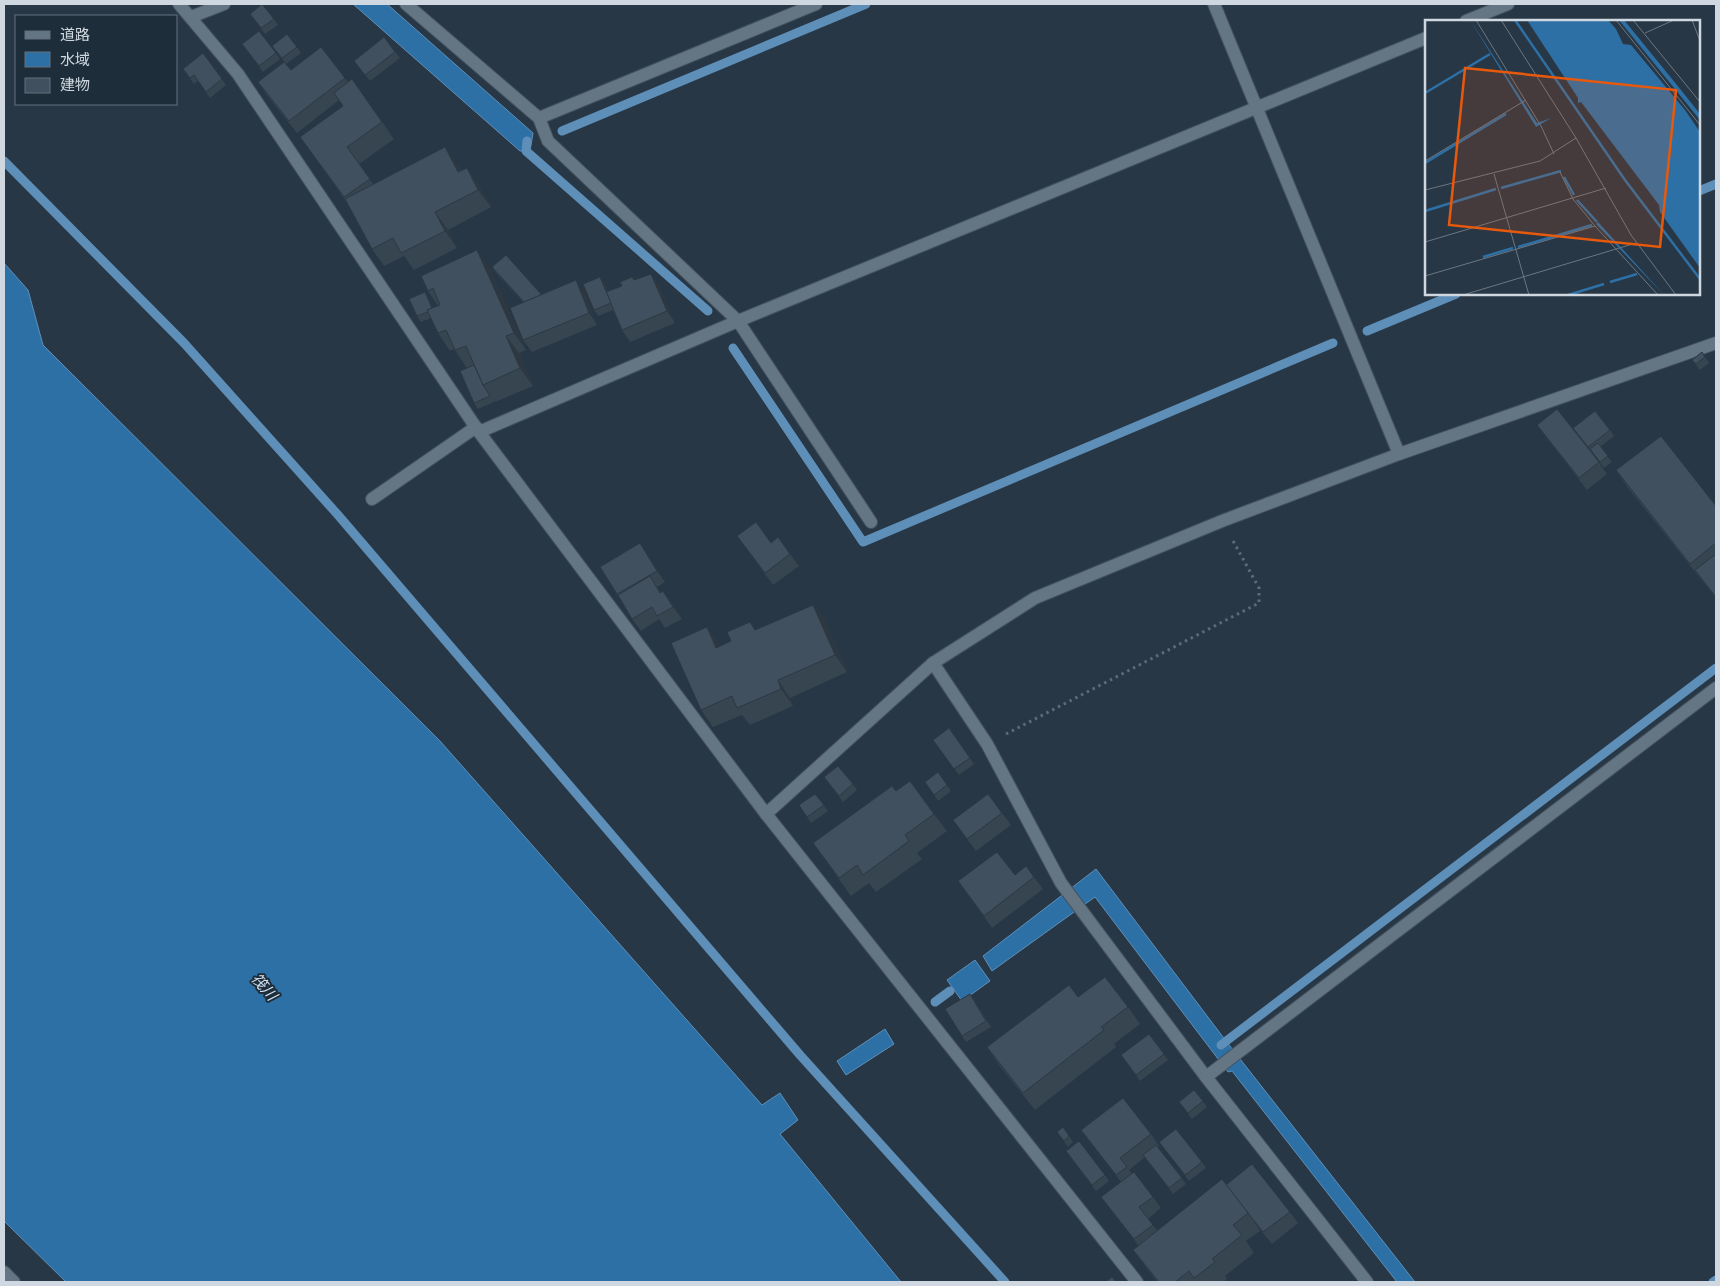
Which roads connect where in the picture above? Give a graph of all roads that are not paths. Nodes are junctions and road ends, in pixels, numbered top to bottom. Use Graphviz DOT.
graph roads {
  1 [pos="179,4"];
  2 [pos="224,4"];
  3 [pos="406,4"];
  4 [pos="816,4"];
  5 [pos="1214,4"];
  6 [pos="1508,4"];
  7 [pos="192,17"];
  8 [pos="1468,20"];
  9 [pos="1425,38"];
  10 [pos="1258,108"];
  11 [pos="539,118"];
  12 [pos="738,321"];
  13 [pos="1716,344"];
  14 [pos="477,429"];
  15 [pos="1399,454"];
  16 [pos="372,499"];
  17 [pos="871,522"];
  18 [pos="933,663"];
  19 [pos="1716,688"];
  20 [pos="766,814"];
  21 [pos="1206,1077"];
  22 [pos="4,1272"];
  23 [pos="14,1282"];
  24 [pos="1137,1282"];
  25 [pos="1367,1282"];
  1 -- 7 [label="street"];
  2 -- 7 [label="street"];
  3 -- 11 [label="street"];
  4 -- 11 [label="street"];
  5 -- 10 [label="street"];
  6 -- 8 [label="street"];
  7 -- 14 [label="street"];
  9 -- 10 [label="street"];
  10 -- 12 [label="street"];
  10 -- 15 [label="street"];
  11 -- 12 [label="street"];
  12 -- 14 [label="street"];
  12 -- 17 [label="street"];
  13 -- 15 [label="street"];
  14 -- 16 [label="street"];
  14 -- 20 [label="street"];
  15 -- 18 [label="street"];
  18 -- 20 [label="street"];
  18 -- 21 [label="street"];
  19 -- 21 [label="street"];
  20 -- 24 [label="street"];
  21 -- 25 [label="street"];
  22 -- 23 [label="street"];
}
